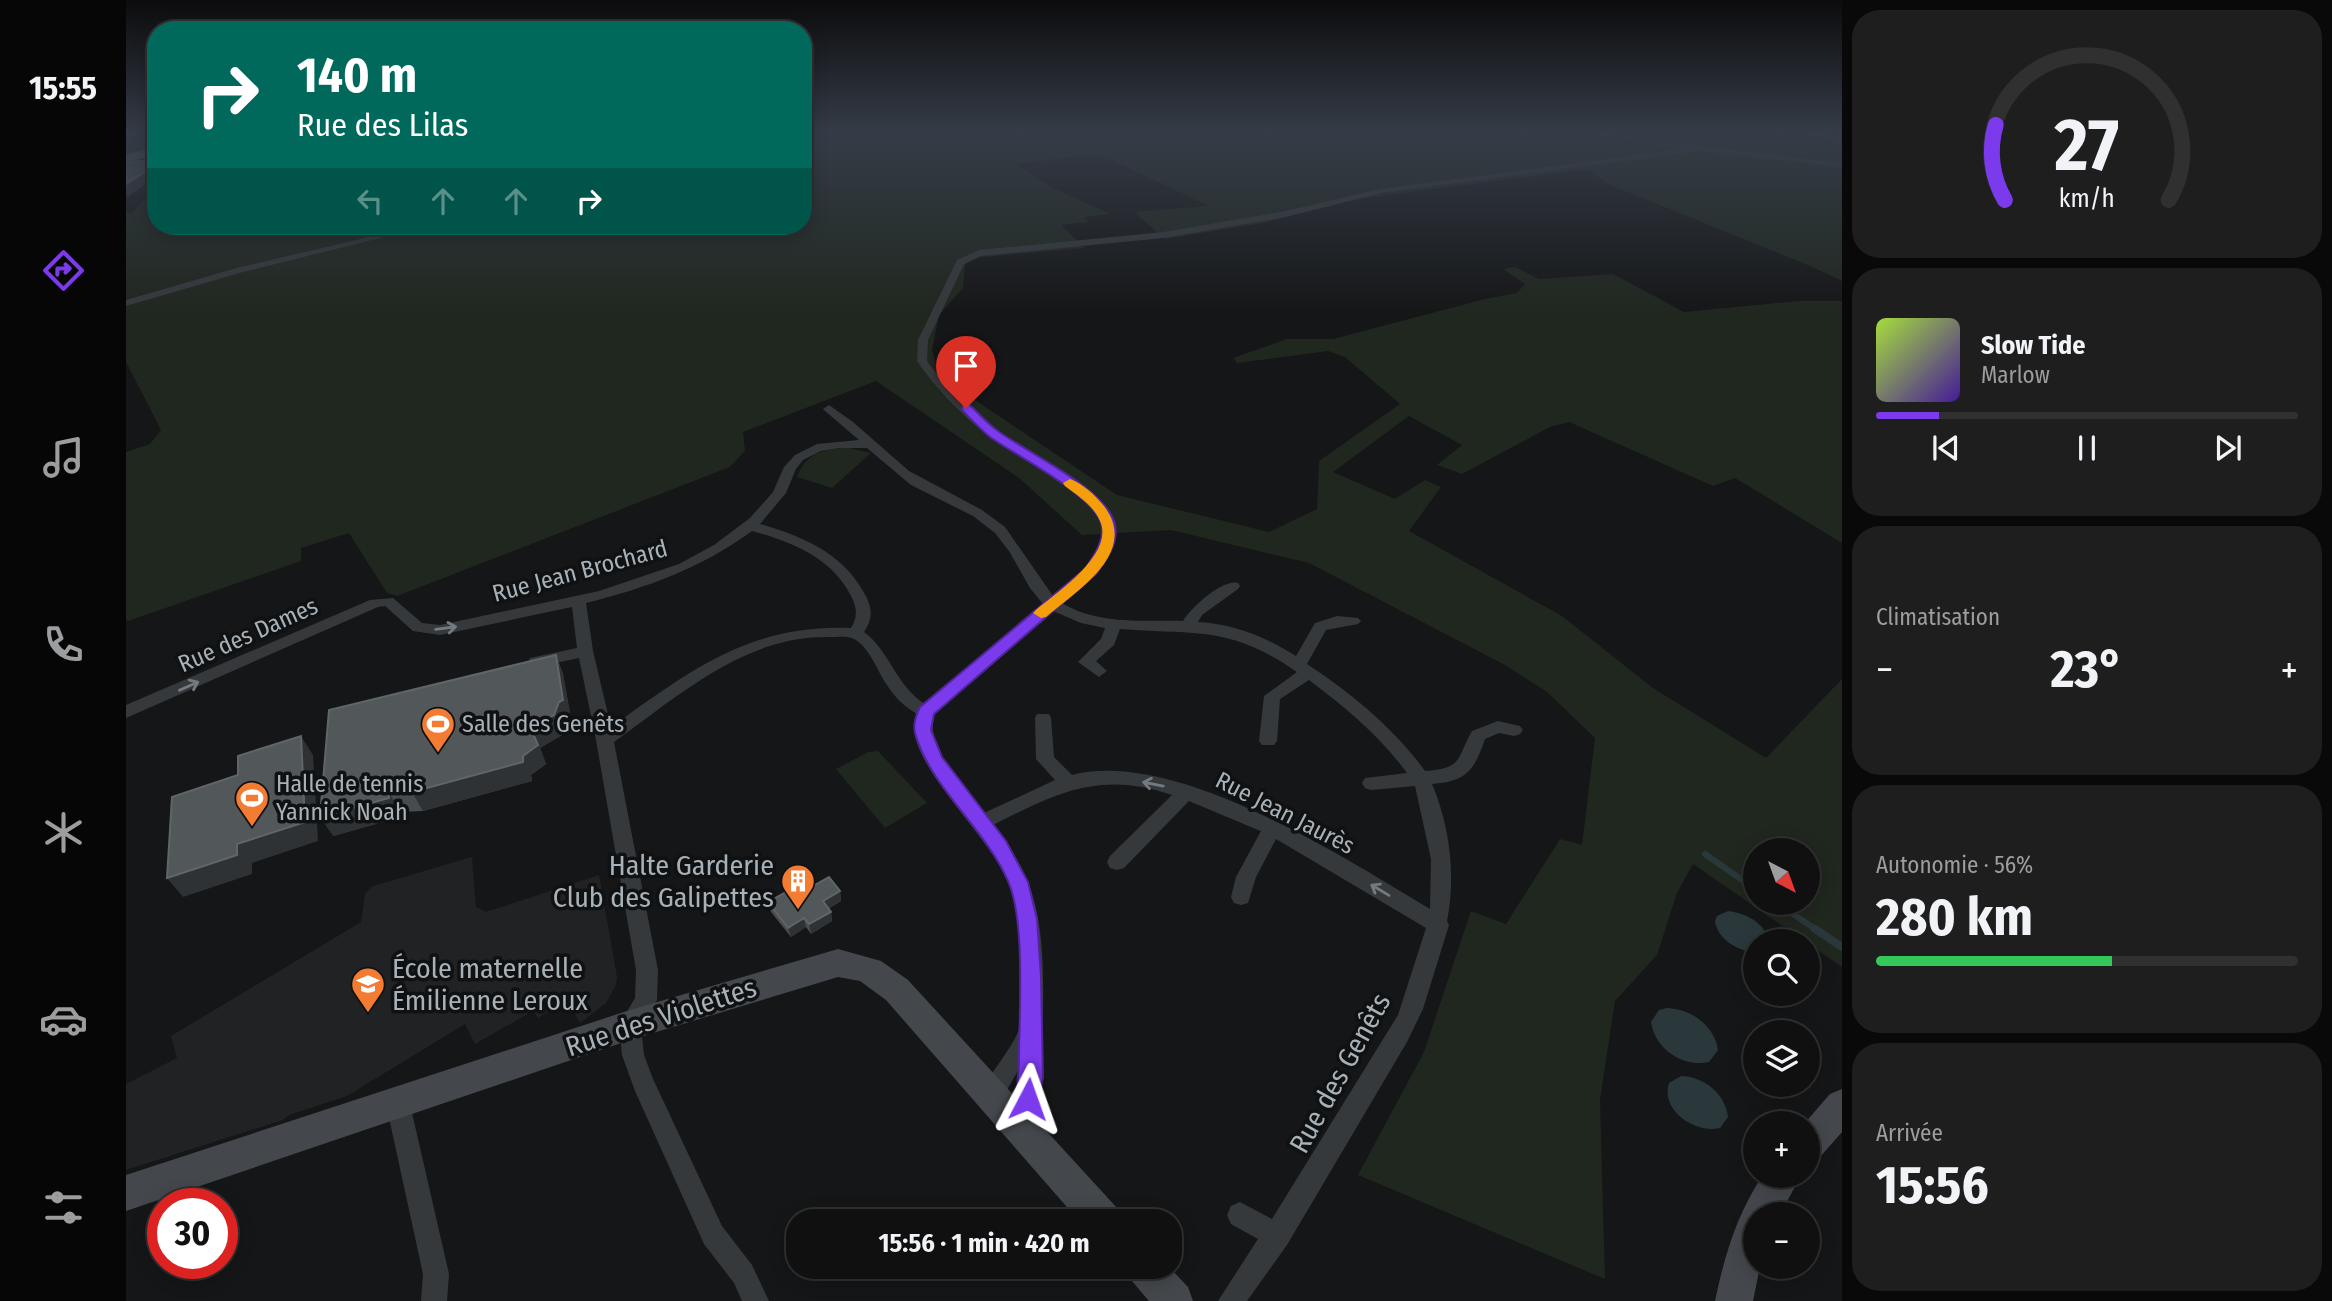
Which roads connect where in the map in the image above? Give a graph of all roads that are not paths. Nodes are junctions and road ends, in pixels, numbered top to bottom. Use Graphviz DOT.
graph roads {
  1 [pos="1370,194"];
  2 [pos="387,235"];
  3 [pos="126,303"];
  4 [pos="829,410"];
  5 [pos="870,444"];
  6 [pos="750,526"];
  7 [pos="1233,586"];
  8 [pos="578,599"];
  9 [pos="388,601"];
  10 [pos="1051,604"];
  11 [pos="1353,621"];
  12 [pos="1114,624"];
  13 [pos="1189,624"];
  14 [pos="855,633"];
  15 [pos="585,651"];
  16 [pos="517,666"];
  17 [pos="1303,668"];
  18 [pos="1099,671"];
  19 [pos="126,712"];
  20 [pos="926,712"];
  21 [pos="1043,718"];
  22 [pos="1514,730"];
  23 [pos="605,740"];
  24 [pos="1268,741"];
  25 [pos="1420,777"];
  26 [pos="1069,783"];
  27 [pos="1371,783"];
  28 [pos="1186,792"];
  29 [pos="981,823"];
  30 [pos="1271,830"];
  31 [pos="1117,862"];
  32 [pos="1241,897"];
  33 [pos="1438,925"];
  34 [pos="630,1025"];
  35 [pos="1030,1031"];
  36 [pos="992,1094"];
  37 [pos="398,1104"];
  38 [pos="1842,1106"];
  39 [pos="1016,1120"];
  40 [pos="1820,1131"];
  41 [pos="126,1194"];
  42 [pos="1094,1209"];
  43 [pos="1240,1215"];
  44 [pos="1278,1236"];
  45 [pos="1743,1256"];
  46 [pos="1155,1279"];
  47 [pos="434,1301"];
  48 [pos="756,1301"];
  49 [pos="1174,1301"];
  50 [pos="1231,1301"];
  51 [pos="1734,1301"];
  1 -- 10 [label="street"];
  2 -- 3 [label="street"];
  4 -- 5 [label="street"];
  5 -- 6 [label="street, Rue Jean Brochard"];
  5 -- 10 [label="street"];
  6 -- 8 [label="street, Rue Jean Brochard"];
  6 -- 14 [label="street"];
  7 -- 13 [label="street"];
  9 -- 8 [label="street, Rue Jean Brochard, one-way"];
  8 -- 15 [label="street"];
  19 -- 9 [label="street, Rue des Dames, one-way"];
  10 -- 12 [label="street, Rue des Genêts"];
  10 -- 20 [label="street"];
  11 -- 17 [label="street"];
  12 -- 13 [label="street, Rue des Genêts"];
  12 -- 18 [label="street"];
  13 -- 17 [label="street, Rue des Genêts"];
  14 -- 20 [label="street"];
  14 -- 23 [label="street"];
  15 -- 16 [label="street"];
  15 -- 23 [label="street"];
  17 -- 24 [label="street"];
  17 -- 25 [label="street, Rue des Genêts"];
  20 -- 29 [label="street"];
  21 -- 26 [label="street"];
  22 -- 25 [label="street"];
  23 -- 34 [label="street"];
  25 -- 27 [label="street"];
  25 -- 33 [label="street, Rue des Genêts"];
  28 -- 26 [label="street, Rue Jean Jaurès, one-way"];
  26 -- 29 [label="street, Rue Jean Jaurès"];
  28 -- 30 [label="street, Rue Jean Jaurès"];
  28 -- 31 [label="street"];
  29 -- 35 [label="street"];
  30 -- 32 [label="street"];
  33 -- 30 [label="street, Rue Jean Jaurès, one-way"];
  33 -- 44 [label="street, Rue des Genêts"];
  34 -- 36 [label="street, Rue des Violettes"];
  34 -- 37 [label="street, Rue des Violettes"];
  34 -- 48 [label="street"];
  35 -- 36 [label="street"];
  35 -- 39 [label="street"];
  36 -- 39 [label="street, Rue des Violettes"];
  37 -- 41 [label="street, Rue des Violettes"];
  37 -- 47 [label="street"];
  38 -- 40 [label="street"];
  39 -- 42 [label="street, Rue des Violettes"];
  43 -- 44 [label="street"];
  44 -- 50 [label="street, Rue des Genêts"];
  45 -- 51 [label="street"];
  46 -- 49 [label="street"];
}
